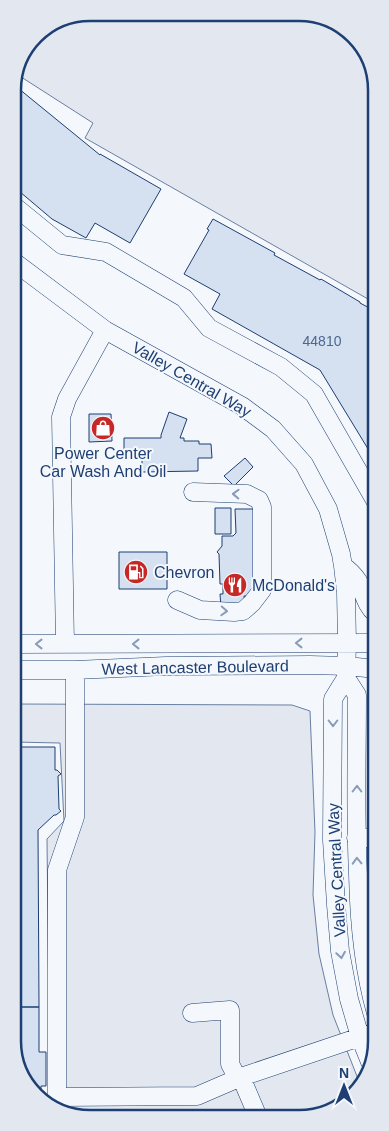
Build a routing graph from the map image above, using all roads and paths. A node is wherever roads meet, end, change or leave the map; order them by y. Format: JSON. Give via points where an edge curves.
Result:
{"nodes":[{"id":1,"x":21,"y":212,"type":"edge"},
{"id":2,"x":21,"y":268,"type":"edge"},
{"id":3,"x":105,"y":330,"type":"junction"},
{"id":4,"x":368,"y":488,"type":"edge"},
{"id":5,"x":193,"y":492,"type":"dead end"},
{"id":6,"x":343,"y":566,"type":"junction"},
{"id":7,"x":177,"y":600,"type":"dead end"},
{"id":8,"x":368,"y":605,"type":"edge"},
{"id":9,"x":347,"y":643,"type":"junction"},
{"id":10,"x":368,"y":643,"type":"edge"},
{"id":11,"x":21,"y":644,"type":"edge"},
{"id":12,"x":65,"y":644,"type":"junction"},
{"id":13,"x":21,"y":670,"type":"edge"},
{"id":14,"x":75,"y":670,"type":"junction"},
{"id":15,"x":368,"y":670,"type":"edge"},
{"id":16,"x":346,"y":672,"type":"junction"},
{"id":17,"x":356,"y":838,"type":"junction"},
{"id":18,"x":368,"y":838,"type":"edge"},
{"id":19,"x":368,"y":979,"type":"edge"},
{"id":20,"x":192,"y":1013,"type":"dead end"},
{"id":21,"x":368,"y":1035,"type":"edge"},
{"id":22,"x":240,"y":1078,"type":"junction"},
{"id":23,"x":57,"y":1100,"type":"edge"},
{"id":24,"x":60,"y":1102,"type":"edge"},
{"id":25,"x":255,"y":1110,"type":"edge"}],
"edges":[{"from":1,"to":4,"type":"street","via":[[62,245],[106,252],[184,298],[210,328],[281,367],[314,394]]},
{"from":2,"to":3,"type":"street","name":"Valley Central Way"},
{"from":3,"to":6,"type":"street","name":"Valley Central Way","via":[[242,406],[273,429],[304,464],[328,509]]},
{"from":3,"to":12,"type":"street","via":[[67,399],[61,417]]},
{"from":7,"to":5,"type":"street","one_way":true,"via":[[200,610],[243,611],[262,590],[262,507],[259,500],[247,494]]},
{"from":6,"to":8,"type":"street","via":[[358,582]]},
{"from":6,"to":9,"type":"street","name":"Valley Central Way"},
{"from":9,"to":10,"type":"street","name":"West Lancaster Boulevard"},
{"from":9,"to":12,"type":"street","name":"West Lancaster Boulevard","one_way":true},
{"from":9,"to":16,"type":"street","name":"Valley Central Way"},
{"from":12,"to":11,"type":"street","name":"West Lancaster Boulevard","one_way":true},
{"from":13,"to":14,"type":"street","name":"West Lancaster Boulevard"},
{"from":14,"to":16,"type":"street","name":"West Lancaster Boulevard","via":[[166,666]]},
{"from":14,"to":23,"type":"street","via":[[75,817],[57,870]]},
{"from":15,"to":16,"type":"street","name":"West Lancaster Boulevard"},
{"from":17,"to":16,"type":"street","name":"Valley Central Way","one_way":true,"via":[[357,696]]},
{"from":16,"to":21,"type":"street","name":"Valley Central Way","one_way":true,"via":[[333,699],[332,840],[340,952],[349,999]]},
{"from":17,"to":18,"type":"street"},
{"from":19,"to":17,"type":"street","name":"Valley Central Way","one_way":true,"via":[[361,938]]},
{"from":20,"to":22,"type":"street","via":[[230,1010],[230,1064]]},
{"from":21,"to":22,"type":"street"},
{"from":22,"to":24,"type":"street","via":[[197,1096]]},
{"from":22,"to":25,"type":"street"}]}
